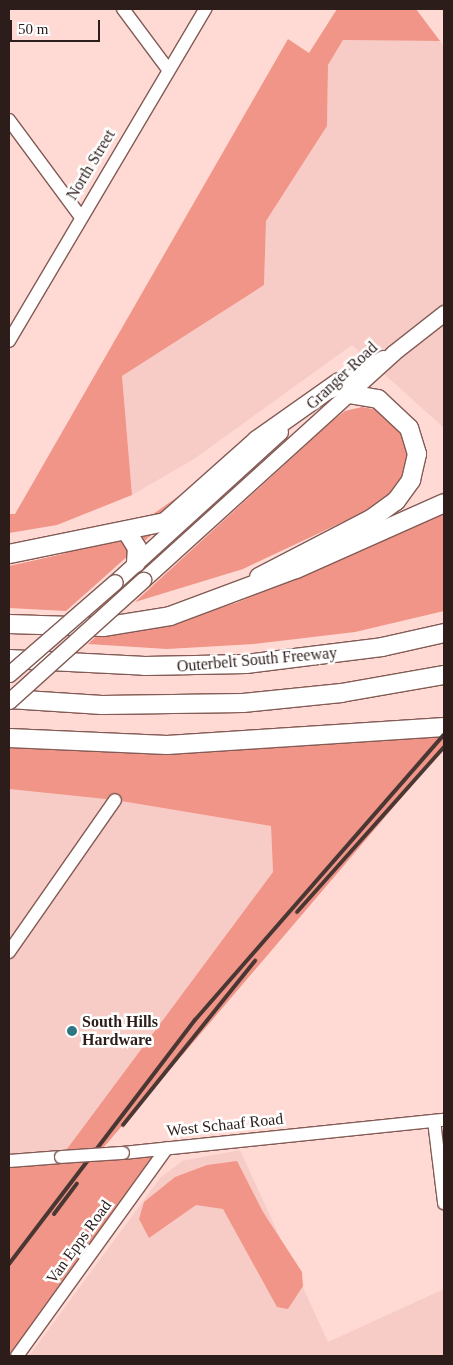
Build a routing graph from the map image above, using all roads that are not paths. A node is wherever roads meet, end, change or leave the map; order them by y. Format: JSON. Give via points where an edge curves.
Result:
{"nodes":[{"id":1,"x":123,"y":9,"type":"edge"},
{"id":2,"x":205,"y":9,"type":"edge"},
{"id":3,"x":167,"y":68,"type":"junction"},
{"id":4,"x":9,"y":120,"type":"edge"},
{"id":5,"x":80,"y":216,"type":"junction"},
{"id":6,"x":444,"y":313,"type":"edge"},
{"id":7,"x":9,"y":341,"type":"edge"},
{"id":8,"x":345,"y":388,"type":"junction"},
{"id":9,"x":444,"y":504,"type":"edge"},
{"id":10,"x":127,"y":532,"type":"junction"},
{"id":11,"x":9,"y":554,"type":"edge"},
{"id":12,"x":136,"y":563,"type":"junction"},
{"id":13,"x":239,"y":592,"type":"junction"},
{"id":14,"x":9,"y":624,"type":"edge"},
{"id":15,"x":444,"y":632,"type":"edge"},
{"id":16,"x":9,"y":659,"type":"edge"},
{"id":17,"x":9,"y":674,"type":"edge"},
{"id":18,"x":444,"y":675,"type":"edge"},
{"id":19,"x":9,"y":700,"type":"edge"},
{"id":20,"x":444,"y":727,"type":"edge"},
{"id":21,"x":9,"y":738,"type":"edge"},
{"id":22,"x":114,"y":800,"type":"dead end"},
{"id":23,"x":9,"y":952,"type":"edge"},
{"id":24,"x":439,"y":1120,"type":"edge"},
{"id":25,"x":168,"y":1148,"type":"junction"},
{"id":26,"x":9,"y":1161,"type":"edge"},
{"id":27,"x":444,"y":1203,"type":"edge"},
{"id":28,"x":18,"y":1356,"type":"edge"}],
"edges":[{"from":1,"to":3,"type":"street"},
{"from":2,"to":3,"type":"street","name":"North Street"},
{"from":3,"to":5,"type":"street","name":"North Street"},
{"from":4,"to":5,"type":"street"},
{"from":5,"to":7,"type":"street","name":"North Street"},
{"from":6,"to":8,"type":"main road","name":"Granger Road"},
{"from":8,"to":10,"type":"highway","via":[[257,440],[172,517]]},
{"from":8,"to":12,"type":"main road","name":"Granger Road"},
{"from":8,"to":13,"type":"highway","via":[[378,398],[409,428],[417,454],[405,491],[371,519],[275,565]]},
{"from":8,"to":19,"type":"main road","name":"Granger Road","bridge":true,"via":[[143,580]]},
{"from":9,"to":13,"type":"highway"},
{"from":10,"to":11,"type":"highway"},
{"from":10,"to":12,"type":"highway","via":[[137,548]]},
{"from":12,"to":17,"type":"main road","name":"Granger Road","bridge":true},
{"from":13,"to":14,"type":"highway","via":[[170,616],[125,624],[79,629]]},
{"from":15,"to":16,"type":"highway","name":"Outerbelt South Freeway","via":[[382,647],[246,664],[153,666]]},
{"from":18,"to":19,"type":"highway","via":[[341,693],[234,704],[102,705]]},
{"from":20,"to":21,"type":"highway","via":[[167,745]]},
{"from":22,"to":23,"type":"street"},
{"from":24,"to":25,"type":"street","name":"West Schaaf Road"},
{"from":24,"to":27,"type":"street"},
{"from":25,"to":26,"type":"street","name":"West Schaaf Road","bridge":true},
{"from":25,"to":28,"type":"street","name":"Van Epps Road"}]}
